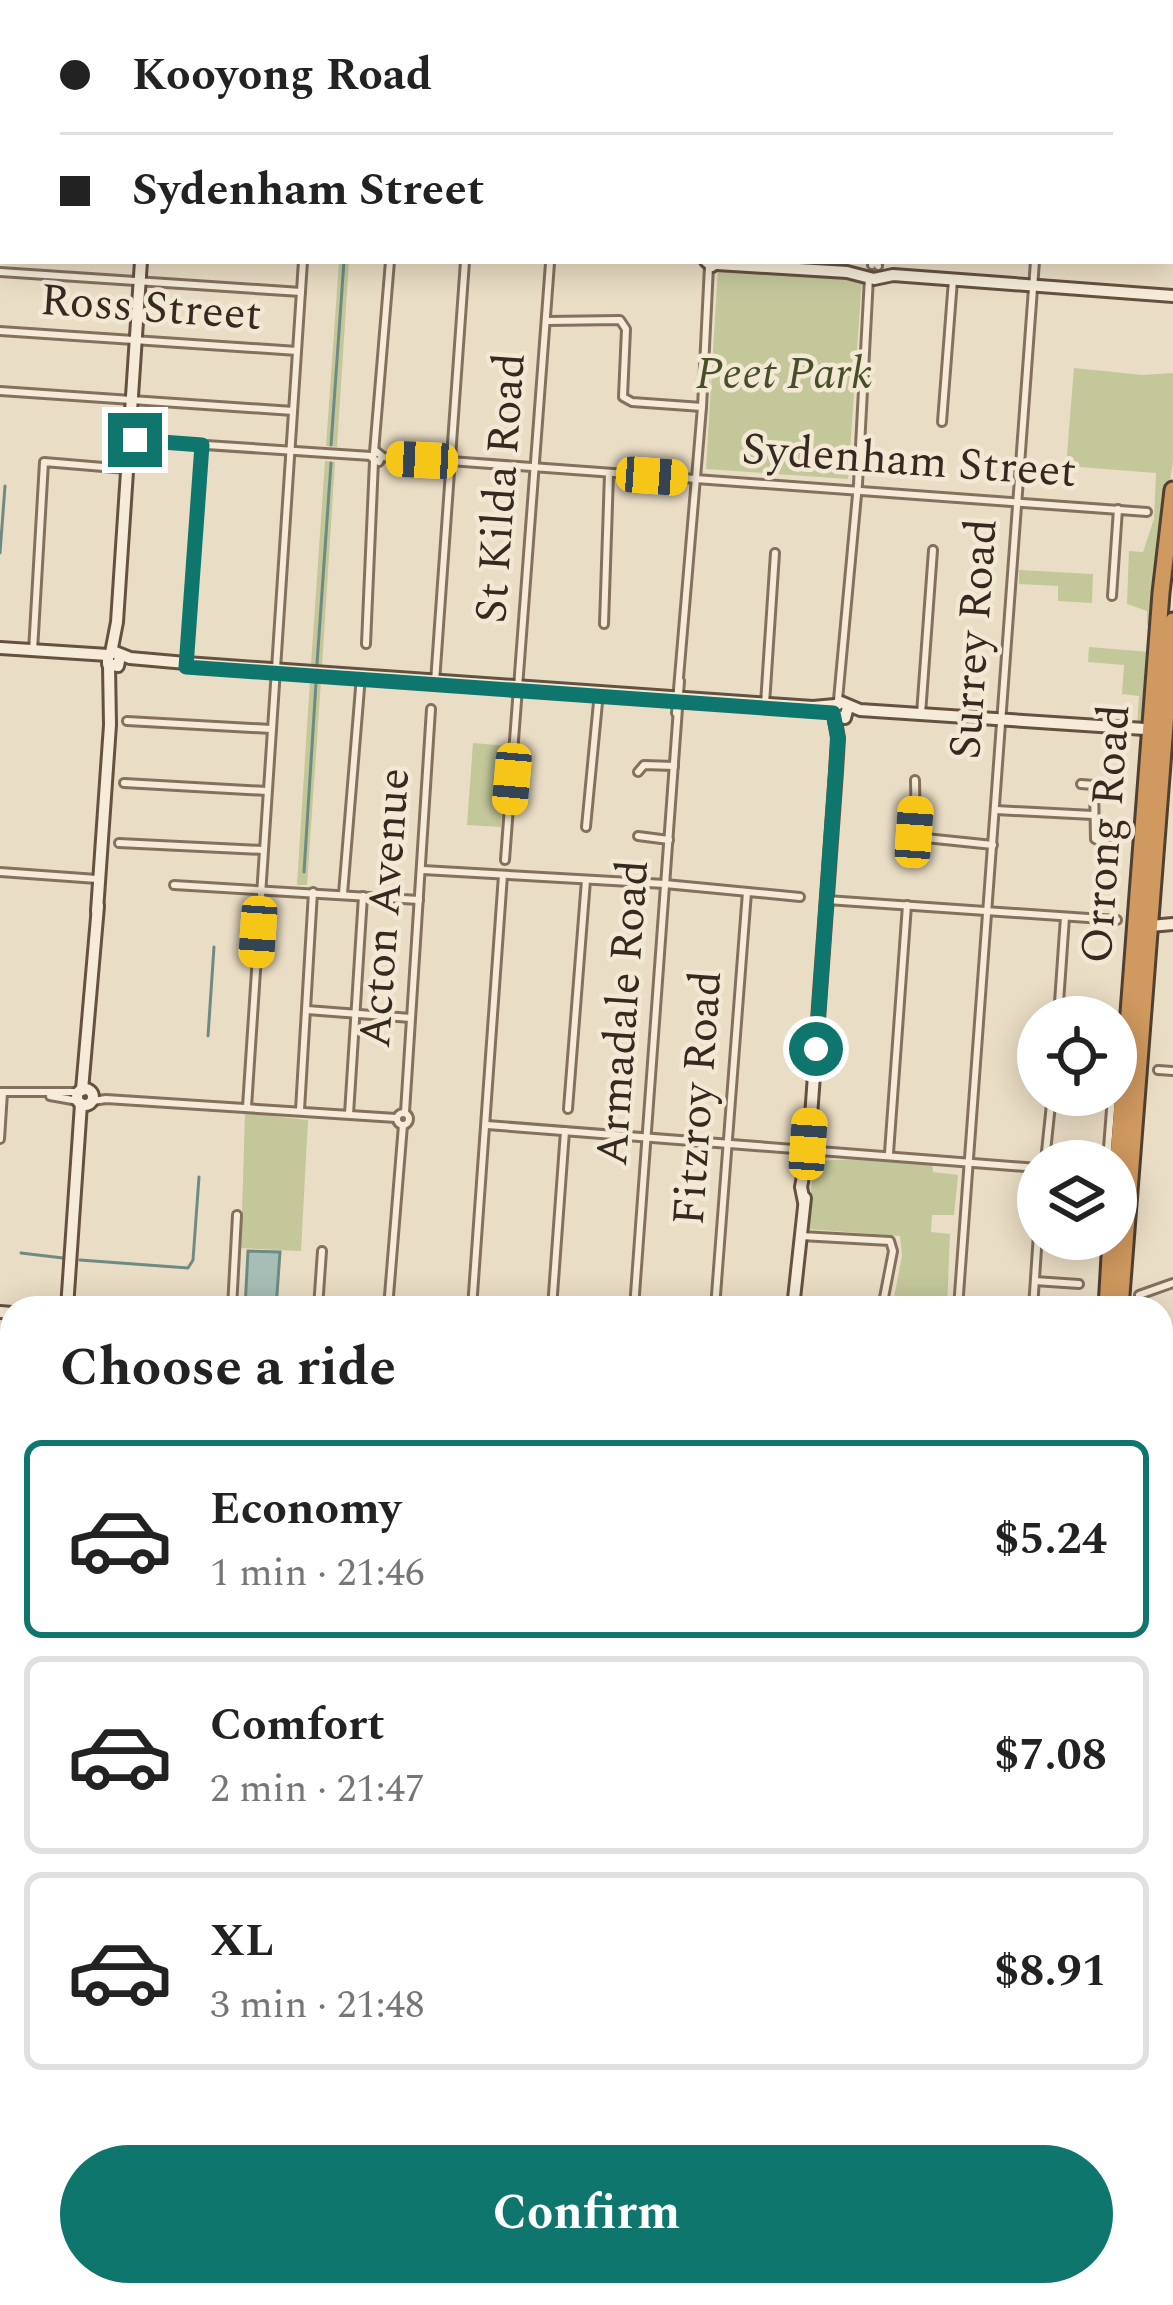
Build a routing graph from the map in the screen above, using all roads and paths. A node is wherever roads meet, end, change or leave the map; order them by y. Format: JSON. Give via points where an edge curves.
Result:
{"nodes":[{"id":1,"x":141,"y":264,"type":"edge"},
{"id":2,"x":303,"y":264,"type":"edge"},
{"id":3,"x":390,"y":264,"type":"edge"},
{"id":4,"x":465,"y":264,"type":"edge"},
{"id":5,"x":550,"y":264,"type":"edge"},
{"id":6,"x":790,"y":264,"type":"edge"},
{"id":7,"x":1035,"y":264,"type":"edge"},
{"id":8,"x":710,"y":265,"type":"edge"},
{"id":9,"x":874,"y":270,"type":"edge"},
{"id":10,"x":0,"y":272,"type":"edge"},
{"id":11,"x":953,"y":278,"type":"junction"},
{"id":12,"x":139,"y":281,"type":"junction"},
{"id":13,"x":1034,"y":284,"type":"junction"},
{"id":14,"x":301,"y":292,"type":"junction"},
{"id":15,"x":1173,"y":293,"type":"edge"},
{"id":16,"x":546,"y":321,"type":"junction"},
{"id":17,"x":0,"y":331,"type":"edge"},
{"id":18,"x":135,"y":340,"type":"junction"},
{"id":19,"x":297,"y":351,"type":"junction"},
{"id":20,"x":0,"y":391,"type":"edge"},
{"id":21,"x":131,"y":401,"type":"junction"},
{"id":22,"x":702,"y":407,"type":"junction"},
{"id":23,"x":293,"y":411,"type":"junction"},
{"id":24,"x":942,"y":422,"type":"dead end"},
{"id":25,"x":129,"y":440,"type":"junction"},
{"id":26,"x":202,"y":445,"type":"junction"},
{"id":27,"x":291,"y":450,"type":"junction"},
{"id":28,"x":377,"y":456,"type":"junction"},
{"id":29,"x":450,"y":460,"type":"junction"},
{"id":30,"x":430,"y":462,"type":"dead end"},
{"id":31,"x":535,"y":467,"type":"junction"},
{"id":32,"x":127,"y":470,"type":"junction"},
{"id":33,"x":609,"y":473,"type":"junction"},
{"id":34,"x":695,"y":479,"type":"junction"},
{"id":35,"x":857,"y":490,"type":"junction"},
{"id":36,"x":1173,"y":490,"type":"edge"},
{"id":37,"x":1016,"y":501,"type":"junction"},
{"id":38,"x":1118,"y":509,"type":"junction"},
{"id":39,"x":1147,"y":512,"type":"dead end"},
{"id":40,"x":933,"y":550,"type":"dead end"},
{"id":41,"x":775,"y":553,"type":"dead end"},
{"id":42,"x":1167,"y":583,"type":"edge"},
{"id":43,"x":1112,"y":596,"type":"dead end"},
{"id":44,"x":1173,"y":621,"type":"edge"},
{"id":45,"x":604,"y":624,"type":"dead end"},
{"id":46,"x":366,"y":644,"type":"dead end"},
{"id":47,"x":0,"y":651,"type":"edge"},
{"id":48,"x":33,"y":653,"type":"junction"},
{"id":49,"x":114,"y":659,"type":"junction"},
{"id":50,"x":186,"y":665,"type":"junction"},
{"id":51,"x":275,"y":671,"type":"junction"},
{"id":52,"x":361,"y":677,"type":"junction"},
{"id":53,"x":435,"y":682,"type":"junction"},
{"id":54,"x":519,"y":688,"type":"junction"},
{"id":55,"x":599,"y":694,"type":"junction"},
{"id":56,"x":680,"y":699,"type":"junction"},
{"id":57,"x":765,"y":705,"type":"junction"},
{"id":58,"x":431,"y":709,"type":"dead end"},
{"id":59,"x":841,"y":710,"type":"junction"},
{"id":60,"x":921,"y":716,"type":"junction"},
{"id":61,"x":1166,"y":716,"type":"junction"},
{"id":62,"x":128,"y":722,"type":"dead end"},
{"id":63,"x":1002,"y":722,"type":"junction"},
{"id":64,"x":271,"y":729,"type":"junction"},
{"id":65,"x":1150,"y":733,"type":"junction"},
{"id":66,"x":1163,"y":747,"type":"junction"},
{"id":67,"x":674,"y":766,"type":"junction"},
{"id":68,"x":638,"y":772,"type":"dead end"},
{"id":69,"x":915,"y":780,"type":"dead end"},
{"id":70,"x":124,"y":783,"type":"dead end"},
{"id":71,"x":1081,"y":784,"type":"dead end"},
{"id":72,"x":267,"y":791,"type":"junction"},
{"id":73,"x":996,"y":810,"type":"junction"},
{"id":74,"x":1094,"y":815,"type":"junction"},
{"id":75,"x":586,"y":827,"type":"dead end"},
{"id":76,"x":638,"y":836,"type":"dead end"},
{"id":77,"x":669,"y":840,"type":"junction"},
{"id":78,"x":118,"y":843,"type":"dead end"},
{"id":79,"x":993,"y":845,"type":"junction"},
{"id":80,"x":1109,"y":846,"type":"dead end"},
{"id":81,"x":263,"y":850,"type":"junction"},
{"id":82,"x":505,"y":860,"type":"dead end"},
{"id":83,"x":423,"y":870,"type":"junction"},
{"id":84,"x":0,"y":872,"type":"edge"},
{"id":85,"x":503,"y":875,"type":"junction"},
{"id":86,"x":98,"y":879,"type":"junction"},
{"id":87,"x":586,"y":880,"type":"junction"},
{"id":88,"x":665,"y":884,"type":"junction"},
{"id":89,"x":174,"y":885,"type":"dead end"},
{"id":90,"x":260,"y":888,"type":"junction"},
{"id":91,"x":314,"y":892,"type":"junction"},
{"id":92,"x":747,"y":892,"type":"junction"},
{"id":93,"x":344,"y":894,"type":"junction"},
{"id":94,"x":363,"y":896,"type":"junction"},
{"id":95,"x":800,"y":897,"type":"dead end"},
{"id":96,"x":419,"y":900,"type":"junction"},
{"id":97,"x":827,"y":900,"type":"junction"},
{"id":98,"x":907,"y":905,"type":"junction"},
{"id":99,"x":989,"y":911,"type":"junction"},
{"id":100,"x":1065,"y":917,"type":"junction"},
{"id":101,"x":1117,"y":920,"type":"dead end"},
{"id":102,"x":1150,"y":922,"type":"junction"},
{"id":103,"x":1170,"y":924,"type":"edge"},
{"id":104,"x":1135,"y":937,"type":"junction"},
{"id":105,"x":1059,"y":996,"type":"edge"},
{"id":106,"x":306,"y":1010,"type":"junction"},
{"id":107,"x":356,"y":1013,"type":"junction"},
{"id":108,"x":411,"y":1018,"type":"junction"},
{"id":109,"x":1159,"y":1070,"type":"dead end"},
{"id":110,"x":1173,"y":1071,"type":"edge"},
{"id":111,"x":2,"y":1092,"type":"edge"},
{"id":112,"x":87,"y":1097,"type":"junction"},
{"id":113,"x":247,"y":1107,"type":"junction"},
{"id":114,"x":568,"y":1109,"type":"dead end"},
{"id":115,"x":300,"y":1110,"type":"junction"},
{"id":116,"x":349,"y":1114,"type":"junction"},
{"id":117,"x":401,"y":1118,"type":"junction"},
{"id":118,"x":487,"y":1125,"type":"junction"},
{"id":119,"x":565,"y":1131,"type":"junction"},
{"id":120,"x":647,"y":1138,"type":"junction"},
{"id":121,"x":0,"y":1139,"type":"edge"},
{"id":122,"x":1119,"y":1140,"type":"edge"},
{"id":123,"x":728,"y":1143,"type":"junction"},
{"id":124,"x":808,"y":1150,"type":"junction"},
{"id":125,"x":889,"y":1154,"type":"junction"},
{"id":126,"x":971,"y":1160,"type":"junction"},
{"id":127,"x":1017,"y":1165,"type":"edge"},
{"id":128,"x":237,"y":1215,"type":"dead end"},
{"id":129,"x":801,"y":1236,"type":"junction"},
{"id":130,"x":322,"y":1252,"type":"dead end"},
{"id":131,"x":1036,"y":1260,"type":"edge"},
{"id":132,"x":1110,"y":1260,"type":"edge"},
{"id":133,"x":1035,"y":1281,"type":"junction"},
{"id":134,"x":1173,"y":1283,"type":"edge"},
{"id":135,"x":1079,"y":1284,"type":"dead end"},
{"id":136,"x":1139,"y":1295,"type":"dead end"},
{"id":137,"x":71,"y":1296,"type":"edge"},
{"id":138,"x":233,"y":1296,"type":"edge"},
{"id":139,"x":319,"y":1296,"type":"edge"},
{"id":140,"x":390,"y":1296,"type":"edge"},
{"id":141,"x":473,"y":1296,"type":"edge"},
{"id":142,"x":553,"y":1296,"type":"edge"},
{"id":143,"x":635,"y":1296,"type":"edge"},
{"id":144,"x":716,"y":1296,"type":"edge"},
{"id":145,"x":797,"y":1296,"type":"edge"},
{"id":146,"x":884,"y":1296,"type":"edge"},
{"id":147,"x":959,"y":1296,"type":"edge"},
{"id":148,"x":1034,"y":1296,"type":"edge"},
{"id":149,"x":1108,"y":1296,"type":"edge"},
{"id":150,"x":1121,"y":1296,"type":"edge"}],
"edges":[{"from":1,"to":12,"type":"main road"},
{"from":2,"to":14,"type":"street"},
{"from":3,"to":28,"type":"street"},
{"from":4,"to":29,"type":"street"},
{"from":5,"to":16,"type":"street","name":"St Kilda Road"},
{"from":6,"to":9,"type":"main road"},
{"from":7,"to":13,"type":"street","name":"Surrey Road"},
{"from":8,"to":9,"type":"main road"},
{"from":8,"to":22,"type":"street","name":"Armadale Road"},
{"from":9,"to":11,"type":"main road"},
{"from":9,"to":35,"type":"street"},
{"from":10,"to":12,"type":"street"},
{"from":11,"to":13,"type":"main road"},
{"from":11,"to":24,"type":"street"},
{"from":12,"to":14,"type":"street"},
{"from":12,"to":18,"type":"main road"},
{"from":13,"to":15,"type":"main road"},
{"from":13,"to":37,"type":"street","name":"Surrey Road"},
{"from":14,"to":19,"type":"street"},
{"from":16,"to":22,"type":"street","via":[[620,320],[622,397]]},
{"from":16,"to":31,"type":"street","name":"St Kilda Road"},
{"from":17,"to":18,"type":"street","name":"Ross Street"},
{"from":18,"to":19,"type":"street","name":"Ross Street"},
{"from":18,"to":21,"type":"main road"},
{"from":19,"to":23,"type":"street"},
{"from":20,"to":21,"type":"street"},
{"from":21,"to":23,"type":"street"},
{"from":21,"to":25,"type":"main road"},
{"from":22,"to":34,"type":"street","name":"Armadale Road"},
{"from":23,"to":27,"type":"street"},
{"from":25,"to":26,"type":"street"},
{"from":25,"to":32,"type":"main road"},
{"from":26,"to":27,"type":"street"},
{"from":26,"to":50,"type":"street"},
{"from":27,"to":28,"type":"street"},
{"from":27,"to":51,"type":"street"},
{"from":28,"to":30,"type":"street"},
{"from":28,"to":46,"type":"street"},
{"from":29,"to":31,"type":"street","name":"Sydenham Street"},
{"from":29,"to":53,"type":"street"},
{"from":31,"to":33,"type":"street","name":"Sydenham Street"},
{"from":31,"to":54,"type":"street","name":"St Kilda Road"},
{"from":32,"to":48,"type":"street","via":[[44,462]]},
{"from":32,"to":49,"type":"main road"},
{"from":33,"to":34,"type":"street","name":"Sydenham Street"},
{"from":33,"to":45,"type":"street"},
{"from":34,"to":35,"type":"street","name":"Sydenham Street"},
{"from":34,"to":56,"type":"street","name":"Armadale Road"},
{"from":35,"to":37,"type":"street","name":"Sydenham Street"},
{"from":35,"to":59,"type":"street"},
{"from":36,"to":42,"type":"highway","name":"Orrong Road"},
{"from":37,"to":38,"type":"street","name":"Sydenham Street"},
{"from":37,"to":63,"type":"street","name":"Surrey Road"},
{"from":38,"to":39,"type":"street","name":"Sydenham Street"},
{"from":38,"to":43,"type":"street"},
{"from":40,"to":60,"type":"street"},
{"from":41,"to":57,"type":"street"},
{"from":42,"to":65,"type":"highway","name":"Orrong Road"},
{"from":44,"to":61,"type":"highway","name":"Orrong Road"},
{"from":47,"to":48,"type":"main road"},
{"from":48,"to":49,"type":"main road"},
{"from":49,"to":50,"type":"main road"},
{"from":49,"to":86,"type":"main road"},
{"from":50,"to":51,"type":"main road"},
{"from":51,"to":52,"type":"main road"},
{"from":51,"to":64,"type":"street"},
{"from":52,"to":53,"type":"main road"},
{"from":52,"to":93,"type":"street"},
{"from":53,"to":54,"type":"main road"},
{"from":54,"to":55,"type":"main road"},
{"from":54,"to":82,"type":"street","name":"St Kilda Road"},
{"from":55,"to":56,"type":"main road"},
{"from":55,"to":75,"type":"street"},
{"from":56,"to":57,"type":"main road"},
{"from":56,"to":67,"type":"street","name":"Armadale Road"},
{"from":57,"to":59,"type":"main road"},
{"from":58,"to":83,"type":"street","name":"Acton Avenue"},
{"from":59,"to":60,"type":"main road"},
{"from":59,"to":97,"type":"main road"},
{"from":60,"to":63,"type":"main road"},
{"from":61,"to":65,"type":"main road"},
{"from":61,"to":66,"type":"highway","name":"Orrong Road"},
{"from":62,"to":64,"type":"street"},
{"from":63,"to":65,"type":"main road"},
{"from":63,"to":73,"type":"street","name":"Surrey Road"},
{"from":64,"to":72,"type":"street"},
{"from":65,"to":66,"type":"main road"},
{"from":65,"to":104,"type":"highway","name":"Orrong Road"},
{"from":66,"to":102,"type":"highway","name":"Orrong Road"},
{"from":67,"to":68,"type":"street"},
{"from":67,"to":77,"type":"street","name":"Armadale Road"},
{"from":69,"to":79,"type":"street","via":[[916,837]]},
{"from":70,"to":72,"type":"street"},
{"from":71,"to":74,"type":"street","via":[[1094,781]]},
{"from":72,"to":81,"type":"street"},
{"from":73,"to":74,"type":"street"},
{"from":73,"to":79,"type":"street","name":"Surrey Road"},
{"from":74,"to":80,"type":"street","via":[[1095,839]]},
{"from":76,"to":77,"type":"street"},
{"from":77,"to":88,"type":"street","name":"Armadale Road"},
{"from":78,"to":81,"type":"street"},
{"from":79,"to":99,"type":"street","name":"Surrey Road"},
{"from":81,"to":90,"type":"street"},
{"from":83,"to":85,"type":"street"},
{"from":83,"to":96,"type":"street","name":"Acton Avenue"},
{"from":84,"to":86,"type":"street"},
{"from":85,"to":87,"type":"street"},
{"from":85,"to":118,"type":"street"},
{"from":86,"to":112,"type":"main road"},
{"from":87,"to":88,"type":"street"},
{"from":87,"to":114,"type":"street"},
{"from":88,"to":92,"type":"street"},
{"from":88,"to":120,"type":"street","name":"Armadale Road"},
{"from":89,"to":90,"type":"street"},
{"from":90,"to":91,"type":"street"},
{"from":90,"to":113,"type":"street"},
{"from":91,"to":93,"type":"street"},
{"from":91,"to":106,"type":"street"},
{"from":92,"to":95,"type":"street"},
{"from":92,"to":123,"type":"street","name":"Fitzroy Road"},
{"from":93,"to":94,"type":"street"},
{"from":94,"to":96,"type":"street"},
{"from":94,"to":107,"type":"street"},
{"from":96,"to":108,"type":"street","name":"Acton Avenue"},
{"from":97,"to":98,"type":"street"},
{"from":97,"to":124,"type":"main road"},
{"from":98,"to":99,"type":"street"},
{"from":98,"to":125,"type":"street"},
{"from":99,"to":100,"type":"street"},
{"from":99,"to":126,"type":"street","name":"Surrey Road"},
{"from":100,"to":101,"type":"street"},
{"from":100,"to":105,"type":"street"},
{"from":102,"to":103,"type":"main road"},
{"from":102,"to":104,"type":"main road"},
{"from":102,"to":150,"type":"highway","name":"Orrong Road"},
{"from":104,"to":122,"type":"highway","name":"Orrong Road"},
{"from":106,"to":107,"type":"street"},
{"from":106,"to":115,"type":"street"},
{"from":107,"to":108,"type":"street"},
{"from":107,"to":116,"type":"street"},
{"from":108,"to":117,"type":"street","name":"Acton Avenue"},
{"from":109,"to":110,"type":"street"},
{"from":111,"to":112,"type":"street"},
{"from":111,"to":121,"type":"street"},
{"from":112,"to":113,"type":"street"},
{"from":112,"to":137,"type":"main road"},
{"from":113,"to":115,"type":"street"},
{"from":115,"to":116,"type":"street"},
{"from":116,"to":117,"type":"street"},
{"from":117,"to":140,"type":"street","name":"Acton Avenue"},
{"from":118,"to":119,"type":"street"},
{"from":118,"to":141,"type":"street"},
{"from":119,"to":120,"type":"street"},
{"from":119,"to":142,"type":"street"},
{"from":120,"to":123,"type":"street"},
{"from":120,"to":143,"type":"street","name":"Armadale Road"},
{"from":123,"to":124,"type":"street"},
{"from":123,"to":144,"type":"street","name":"Fitzroy Road"},
{"from":124,"to":125,"type":"street"},
{"from":124,"to":129,"type":"main road"},
{"from":125,"to":126,"type":"street"},
{"from":126,"to":127,"type":"street"},
{"from":126,"to":147,"type":"street","name":"Surrey Road"},
{"from":128,"to":138,"type":"street"},
{"from":129,"to":145,"type":"main road"},
{"from":129,"to":146,"type":"street","via":[[890,1241]]},
{"from":130,"to":139,"type":"street"},
{"from":131,"to":133,"type":"street"},
{"from":132,"to":149,"type":"highway"},
{"from":133,"to":135,"type":"street"},
{"from":133,"to":148,"type":"street"},
{"from":134,"to":136,"type":"street"}]}
